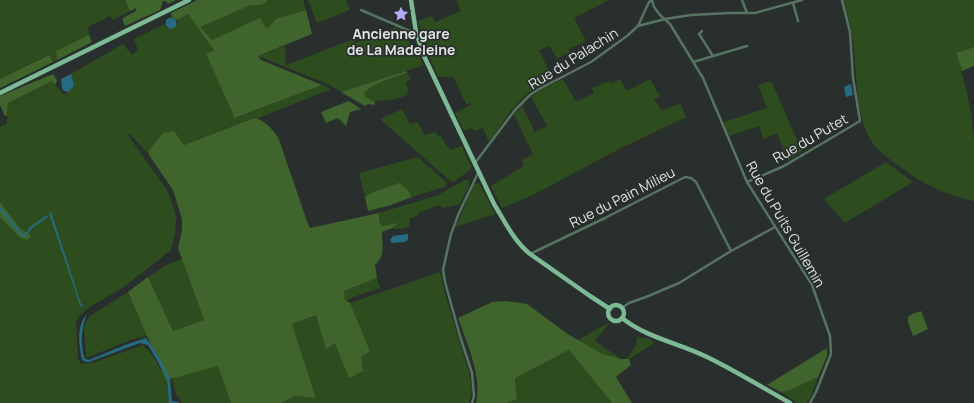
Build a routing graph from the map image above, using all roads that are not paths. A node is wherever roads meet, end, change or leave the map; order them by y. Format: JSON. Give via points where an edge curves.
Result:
{"nodes":[{"id":1,"x":189,"y":0,"type":"edge"},
{"id":2,"x":411,"y":0,"type":"edge"},
{"id":3,"x":652,"y":0,"type":"edge"},
{"id":4,"x":742,"y":0,"type":"edge"},
{"id":5,"x":802,"y":0,"type":"edge"},
{"id":6,"x":842,"y":0,"type":"edge"},
{"id":7,"x":793,"y":3,"type":"junction"},
{"id":8,"x":361,"y":10,"type":"dead end"},
{"id":9,"x":747,"y":13,"type":"junction"},
{"id":10,"x":665,"y":19,"type":"junction"},
{"id":11,"x":798,"y":21,"type":"dead end"},
{"id":12,"x":638,"y":26,"type":"junction"},
{"id":13,"x":702,"y":30,"type":"dead end"},
{"id":14,"x":416,"y":32,"type":"junction"},
{"id":15,"x":747,"y":46,"type":"dead end"},
{"id":16,"x":713,"y":56,"type":"junction"},
{"id":17,"x":693,"y":62,"type":"junction"},
{"id":18,"x":0,"y":93,"type":"edge"},
{"id":19,"x":476,"y":163,"type":"junction"},
{"id":20,"x":479,"y":171,"type":"junction"},
{"id":21,"x":747,"y":182,"type":"junction"},
{"id":22,"x":775,"y":227,"type":"junction"},
{"id":23,"x":731,"y":252,"type":"junction"},
{"id":24,"x":530,"y":254,"type":"junction"},
{"id":25,"x":622,"y":308,"type":"junction"},
{"id":26,"x":610,"y":309,"type":"junction"},
{"id":27,"x":622,"y":318,"type":"junction"},
{"id":28,"x":472,"y":403,"type":"edge"},
{"id":29,"x":790,"y":403,"type":"edge"},
{"id":30,"x":810,"y":403,"type":"edge"}],
"edges":[{"from":1,"to":18,"type":"main road"},
{"from":2,"to":14,"type":"main road"},
{"from":3,"to":10,"type":"street","name":"Rue du Puits Guillemin","via":[[654,7]]},
{"from":3,"to":12,"type":"street"},
{"from":4,"to":9,"type":"street"},
{"from":5,"to":7,"type":"street","name":"Rue du Palachin"},
{"from":6,"to":21,"type":"street","name":"Rue du Putet","via":[[850,32],[853,78],[860,121],[784,166]]},
{"from":7,"to":9,"type":"street","name":"Rue du Palachin"},
{"from":7,"to":11,"type":"street"},
{"from":8,"to":14,"type":"street"},
{"from":9,"to":10,"type":"street","name":"Rue du Palachin","via":[[691,15]]},
{"from":10,"to":12,"type":"street","name":"Rue du Palachin"},
{"from":10,"to":17,"type":"street","name":"Rue du Puits Guillemin"},
{"from":12,"to":19,"type":"street","name":"Rue du Palachin","via":[[591,62],[530,95],[515,110]]},
{"from":13,"to":16,"type":"street","via":[[699,34]]},
{"from":14,"to":19,"type":"main road","via":[[427,63]]},
{"from":15,"to":16,"type":"street"},
{"from":16,"to":17,"type":"street"},
{"from":17,"to":21,"type":"street","name":"Rue du Puits Guillemin","via":[[703,78]]},
{"from":19,"to":20,"type":"main road"},
{"from":20,"to":24,"type":"main road","via":[[494,204],[523,248]]},
{"from":20,"to":28,"type":"street","via":[[451,234],[443,270],[472,373]]},
{"from":21,"to":22,"type":"street","name":"Rue du Puits Guillemin"},
{"from":22,"to":23,"type":"street"},
{"from":22,"to":30,"type":"street","name":"Rue du Puits Guillemin","via":[[812,285],[830,336],[830,354]]},
{"from":23,"to":24,"type":"street","name":"Rue du Pain Milieu","via":[[696,182],[685,177]]},
{"from":23,"to":25,"type":"street","via":[[679,283]]},
{"from":24,"to":26,"type":"main road"},
{"from":25,"to":26,"type":"main road","via":[[614,306]]},
{"from":25,"to":27,"type":"main road"},
{"from":26,"to":27,"type":"main road","via":[[610,318],[615,321]]},
{"from":27,"to":29,"type":"main road","via":[[649,335],[706,357]]}]}
